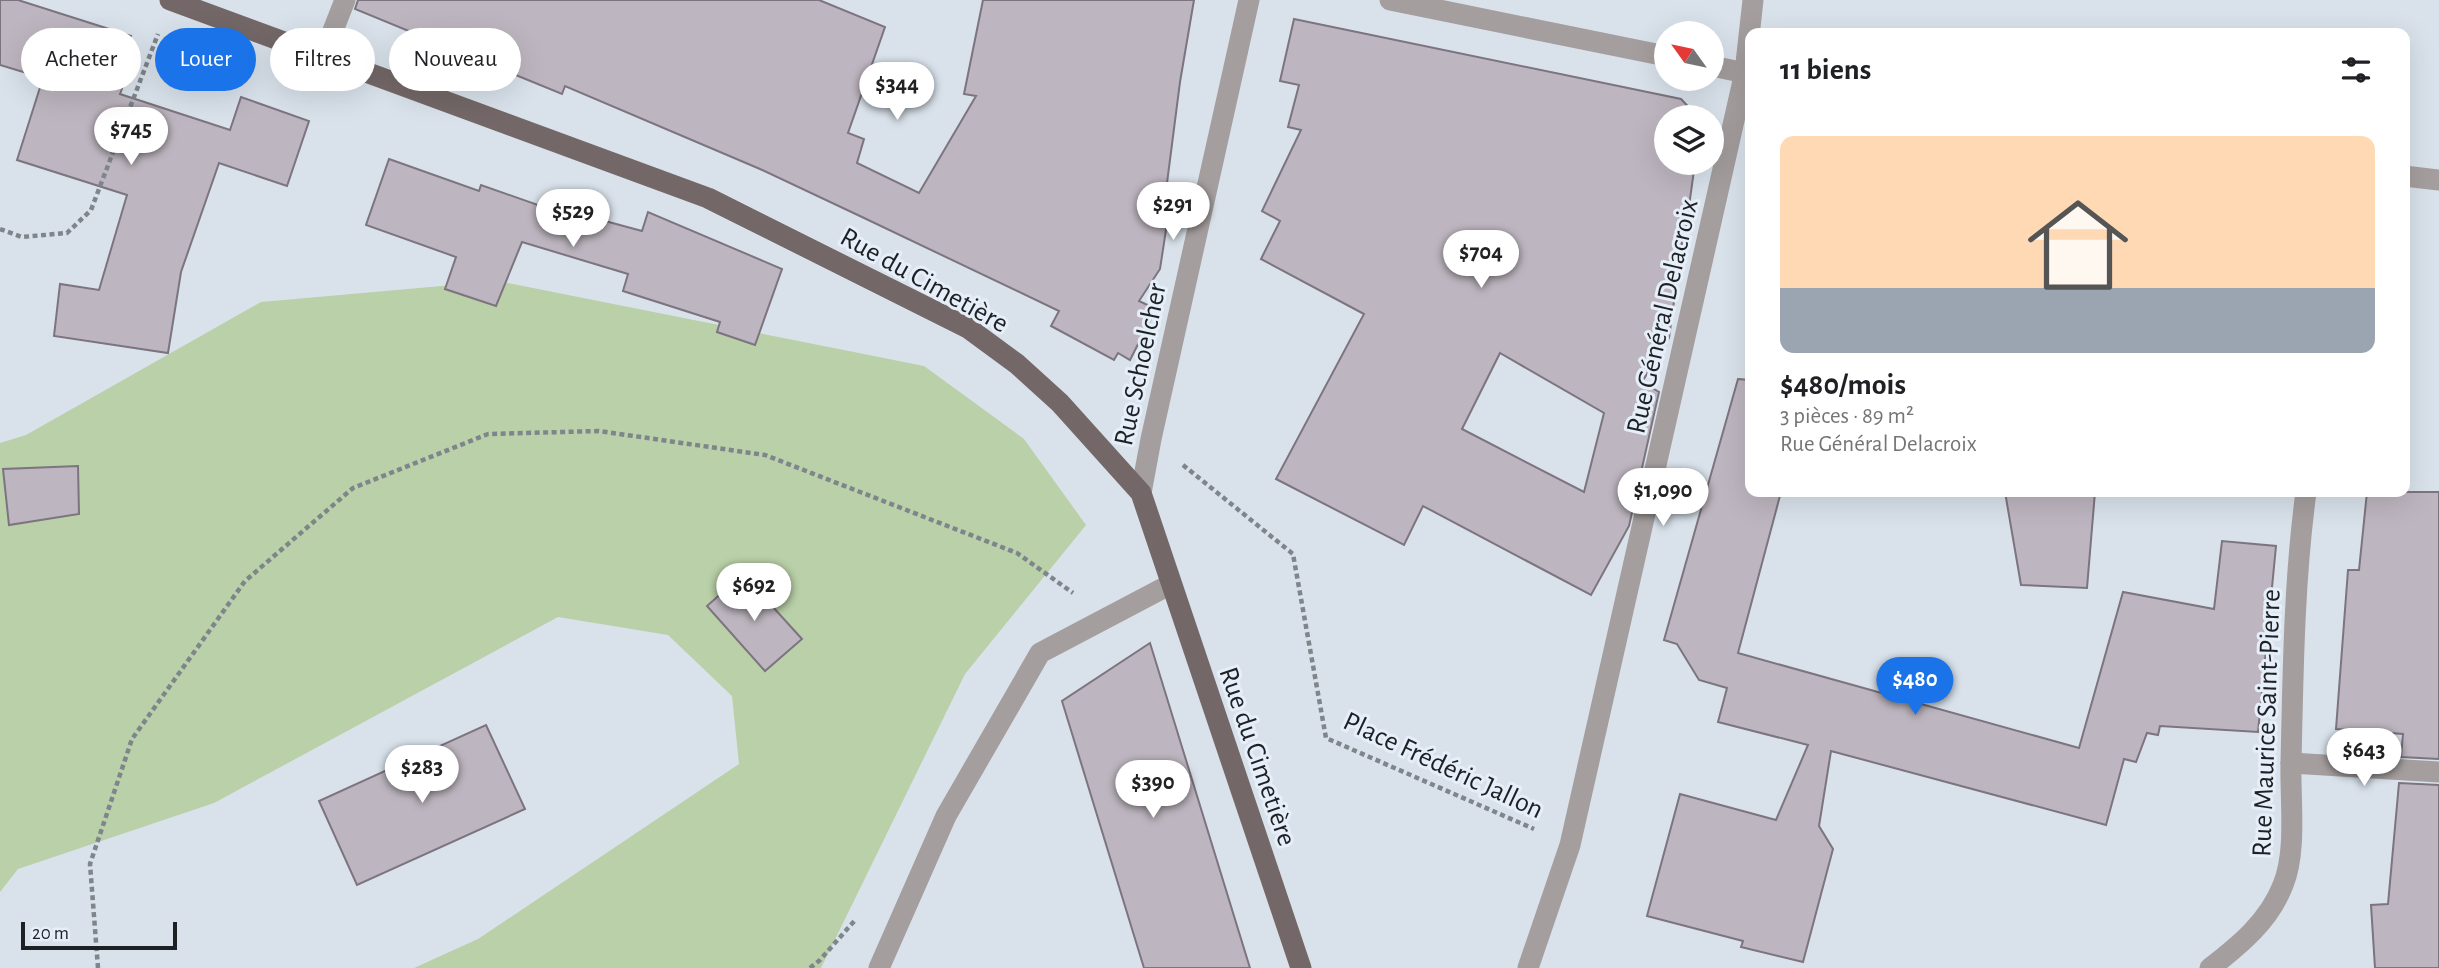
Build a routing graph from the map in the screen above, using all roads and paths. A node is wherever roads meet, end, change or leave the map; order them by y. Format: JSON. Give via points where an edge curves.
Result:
{"nodes":[{"id":1,"x":171,"y":0,"type":"edge"},
{"id":2,"x":345,"y":0,"type":"edge"},
{"id":3,"x":1249,"y":0,"type":"edge"},
{"id":4,"x":1753,"y":0,"type":"edge"},
{"id":5,"x":1394,"y":1,"type":"edge"},
{"id":6,"x":334,"y":28,"type":"edge"},
{"id":7,"x":1751,"y":28,"type":"edge"},
{"id":8,"x":270,"y":37,"type":"edge"},
{"id":9,"x":1654,"y":55,"type":"edge"},
{"id":10,"x":1724,"y":68,"type":"edge"},
{"id":11,"x":1745,"y":73,"type":"edge"},
{"id":12,"x":375,"y":76,"type":"edge"},
{"id":13,"x":1745,"y":82,"type":"edge"},
{"id":14,"x":2410,"y":177,"type":"edge"},
{"id":15,"x":2439,"y":180,"type":"edge"},
{"id":16,"x":0,"y":229,"type":"edge"},
{"id":17,"x":1151,"y":439,"type":"junction"},
{"id":18,"x":1141,"y":493,"type":"junction"},
{"id":19,"x":2305,"y":497,"type":"edge"},
{"id":20,"x":1171,"y":584,"type":"junction"},
{"id":21,"x":1107,"y":618,"type":"junction"},
{"id":22,"x":2291,"y":763,"type":"junction"},
{"id":23,"x":2439,"y":772,"type":"edge"},
{"id":24,"x":1570,"y":845,"type":"junction"},
{"id":25,"x":98,"y":968,"type":"edge"},
{"id":26,"x":879,"y":968,"type":"edge"},
{"id":27,"x":1301,"y":968,"type":"edge"},
{"id":28,"x":1528,"y":968,"type":"edge"},
{"id":29,"x":2210,"y":968,"type":"edge"}],
"edges":[{"from":1,"to":8,"type":"main road","name":"Rue du Cimetière"},
{"from":1,"to":16,"type":"path","via":[[90,210],[67,233],[22,237]]},
{"from":2,"to":6,"type":"street"},
{"from":3,"to":17,"type":"street","name":"Rue Schoelcher"},
{"from":4,"to":7,"type":"street","name":"Rue Général Delacroix"},
{"from":5,"to":9,"type":"street"},
{"from":10,"to":11,"type":"street"},
{"from":12,"to":18,"type":"main road","name":"Rue du Cimetière","via":[[708,198],[968,328],[1060,403]]},
{"from":13,"to":24,"type":"street","name":"Rue Général Delacroix"},
{"from":14,"to":15,"type":"street"},
{"from":17,"to":18,"type":"street","name":"Rue Schoelcher"},
{"from":17,"to":24,"type":"path","name":"Place Frédéric Jallon","via":[[1293,554],[1326,737]]},
{"from":18,"to":20,"type":"main road","name":"Rue du Cimetière"},
{"from":19,"to":22,"type":"street","name":"Rue Maurice Saint-Pierre"},
{"from":20,"to":21,"type":"street"},
{"from":20,"to":27,"type":"main road","name":"Rue du Cimetière"},
{"from":21,"to":25,"type":"path","via":[[1017,553],[765,455],[599,431],[488,434],[353,488],[245,581],[132,739],[90,864]]},
{"from":21,"to":26,"type":"street","via":[[1040,653],[946,816]]},
{"from":22,"to":23,"type":"street"},
{"from":22,"to":29,"type":"street","name":"Rue Maurice Saint-Pierre","via":[[2290,861],[2283,885],[2268,913],[2243,943]]},
{"from":24,"to":28,"type":"street","name":"Rue Général Delacroix"}]}
